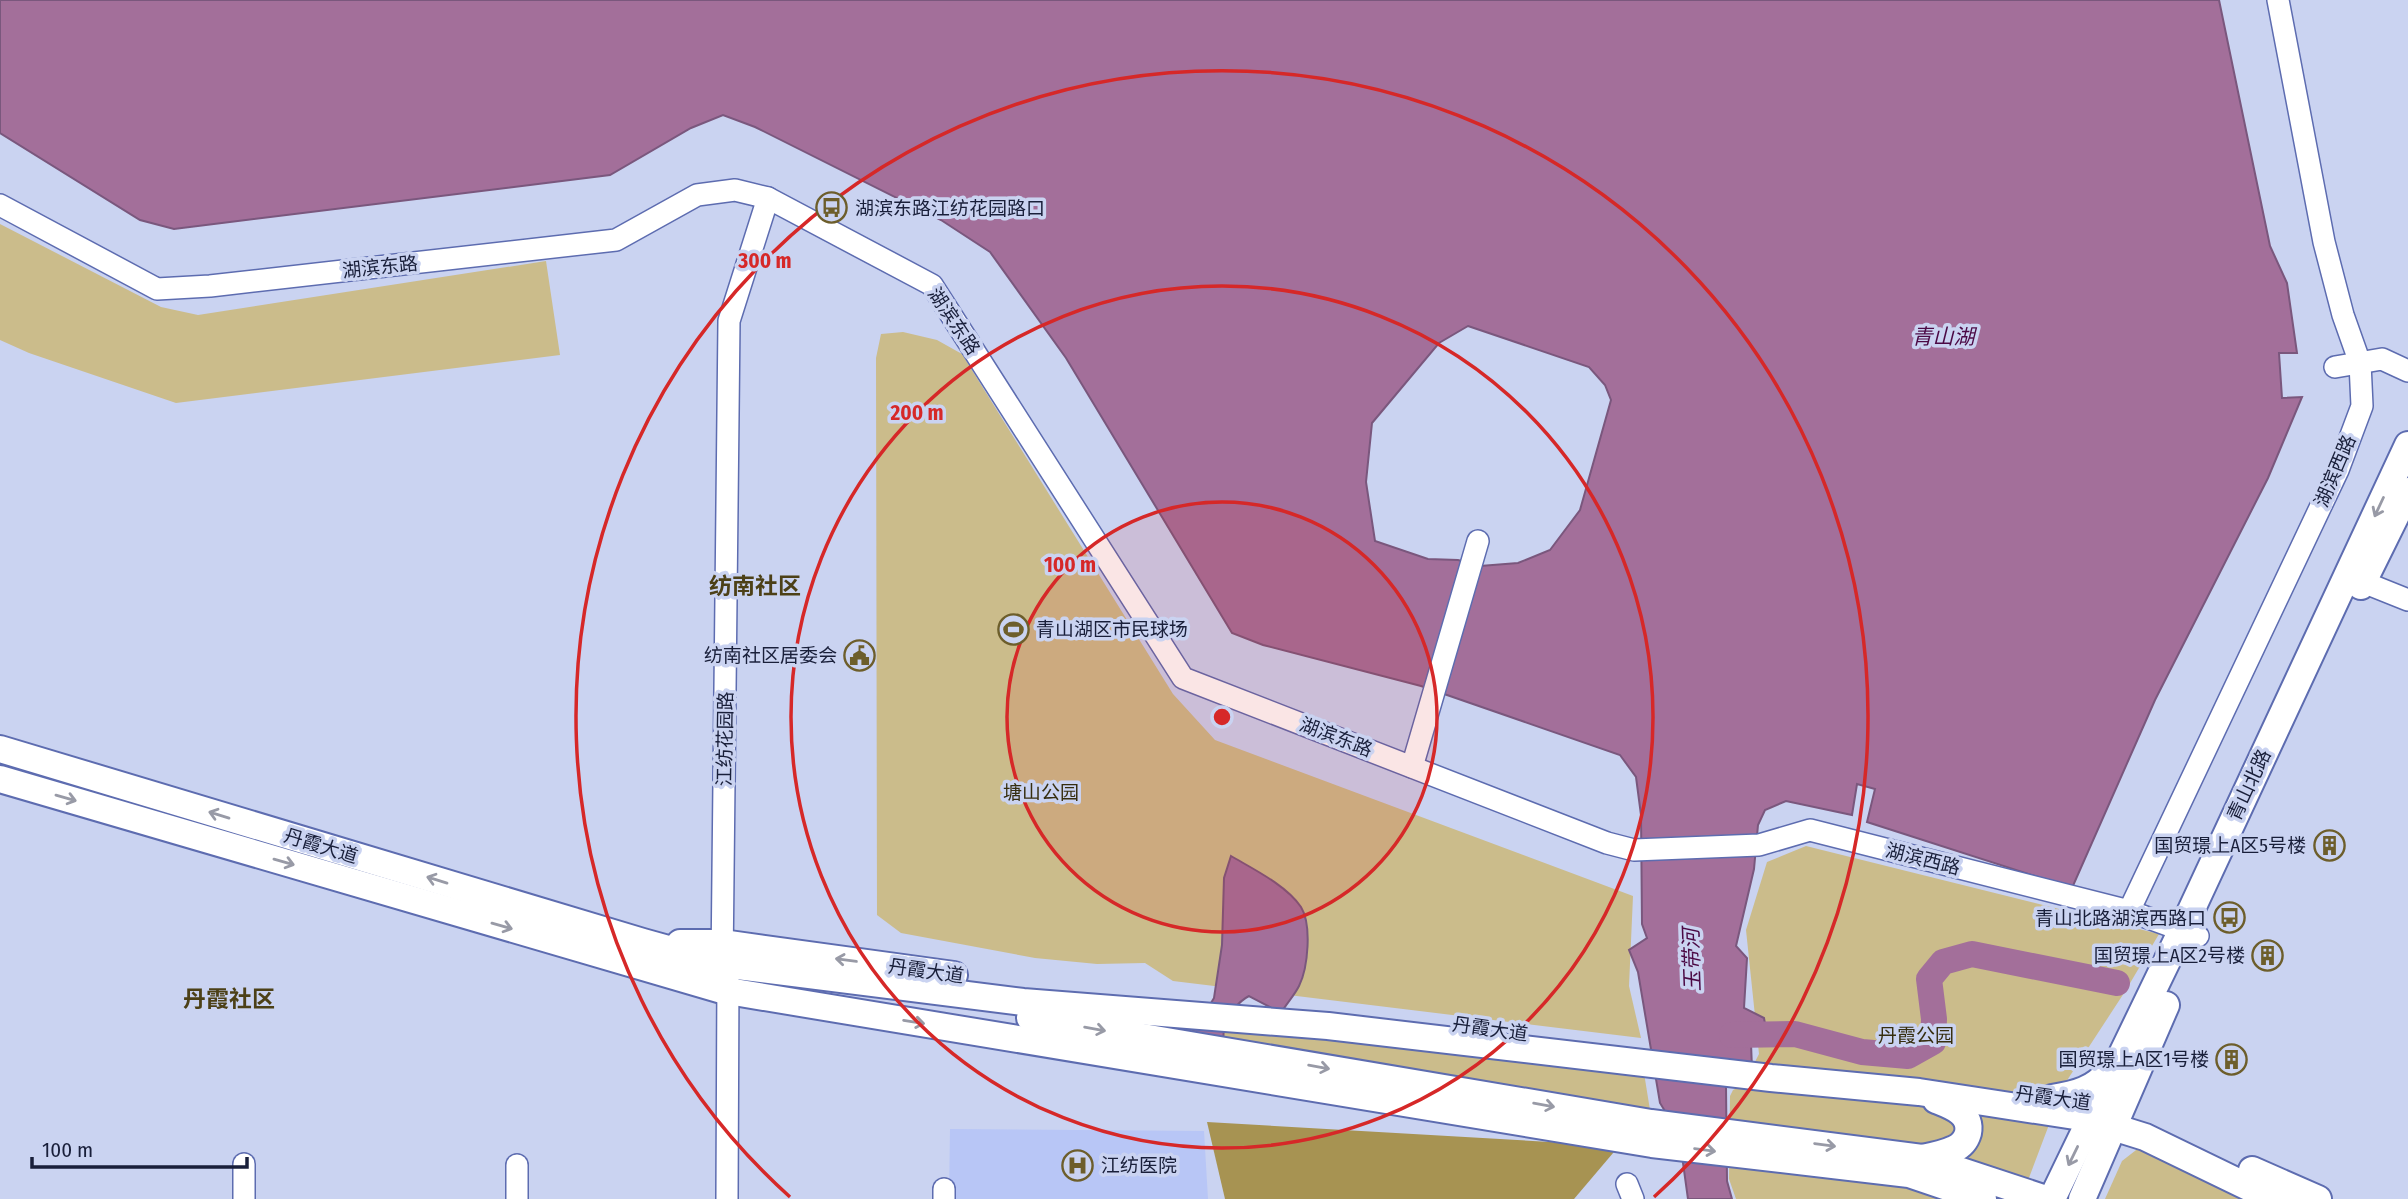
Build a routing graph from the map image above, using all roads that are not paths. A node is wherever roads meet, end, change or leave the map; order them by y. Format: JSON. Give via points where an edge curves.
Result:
{"nodes":[{"id":1,"x":2278,"y":0,"type":"edge"},
{"id":2,"x":768,"y":198,"type":"junction"},
{"id":3,"x":0,"y":205,"type":"edge"},
{"id":4,"x":2360,"y":363,"type":"junction"},
{"id":5,"x":2335,"y":367,"type":"dead end"},
{"id":6,"x":2408,"y":371,"type":"edge"},
{"id":7,"x":2408,"y":445,"type":"edge"},
{"id":8,"x":2408,"y":491,"type":"edge"},
{"id":9,"x":1475,"y":550,"type":"dead end"},
{"id":10,"x":2363,"y":582,"type":"junction"},
{"id":11,"x":2408,"y":600,"type":"edge"},
{"id":12,"x":0,"y":749,"type":"edge"},
{"id":13,"x":1412,"y":767,"type":"junction"},
{"id":14,"x":0,"y":779,"type":"edge"},
{"id":15,"x":1759,"y":845,"type":"joint"},
{"id":16,"x":2129,"y":911,"type":"junction"},
{"id":17,"x":2190,"y":933,"type":"junction"},
{"id":18,"x":641,"y":954,"type":"junction"},
{"id":19,"x":725,"y":969,"type":"junction"},
{"id":20,"x":2133,"y":1055,"type":"junction"},
{"id":21,"x":1751,"y":1070,"type":"junction"},
{"id":22,"x":1919,"y":1092,"type":"junction"},
{"id":23,"x":2052,"y":1098,"type":"junction"},
{"id":24,"x":2106,"y":1116,"type":"junction"},
{"id":25,"x":2169,"y":1133,"type":"junction"},
{"id":26,"x":1758,"y":1146,"type":"junction"},
{"id":27,"x":1922,"y":1158,"type":"junction"},
{"id":28,"x":244,"y":1164,"type":"dead end"},
{"id":29,"x":517,"y":1165,"type":"dead end"},
{"id":30,"x":1965,"y":1195,"type":"edge"},
{"id":31,"x":244,"y":1199,"type":"edge"},
{"id":32,"x":517,"y":1199,"type":"edge"},
{"id":33,"x":727,"y":1199,"type":"edge"},
{"id":34,"x":1983,"y":1199,"type":"edge"},
{"id":35,"x":2046,"y":1199,"type":"edge"},
{"id":36,"x":2052,"y":1199,"type":"edge"},
{"id":37,"x":2082,"y":1199,"type":"edge"},
{"id":38,"x":2273,"y":1199,"type":"edge"},
{"id":39,"x":2318,"y":1199,"type":"edge"}],
"edges":[{"from":1,"to":4,"type":"street","name":"湖滨西路","via":[[2324,242]]},
{"from":2,"to":3,"type":"street","name":"湖滨东路","via":[[735,190],[698,195],[616,240],[157,289]]},
{"from":2,"to":13,"type":"street","name":"湖滨东路","via":[[932,285],[1183,678]]},
{"from":2,"to":19,"type":"street","name":"江纺花园路","via":[[729,321]]},
{"from":4,"to":5,"type":"street"},
{"from":4,"to":6,"type":"street","via":[[2382,359]]},
{"from":4,"to":16,"type":"street","name":"湖滨西路","via":[[2362,406],[2338,470]]},
{"from":7,"to":17,"type":"main road","name":"青山北路","one_way":true},
{"from":8,"to":10,"type":"main road","name":"青山北路"},
{"from":9,"to":13,"type":"street"},
{"from":10,"to":11,"type":"street"},
{"from":10,"to":17,"type":"main road","name":"青山北路"},
{"from":18,"to":12,"type":"main road","name":"丹霞大道","one_way":true},
{"from":13,"to":15,"type":"street","name":"湖滨东路","via":[[1634,850]]},
{"from":14,"to":18,"type":"main road","name":"丹霞大道","one_way":true},
{"from":15,"to":16,"type":"street","name":"湖滨西路","via":[[1810,830]]},
{"from":16,"to":17,"type":"street","name":"湖滨西路"},
{"from":17,"to":20,"type":"main road","name":"青山北路"},
{"from":18,"to":19,"type":"main road","name":"丹霞大道"},
{"from":18,"to":19,"type":"main road","name":"丹霞大道"},
{"from":21,"to":19,"type":"main road","name":"丹霞大道","one_way":true,"via":[[1424,1020],[1028,985]]},
{"from":19,"to":26,"type":"main road","name":"丹霞大道","one_way":true,"via":[[1651,1133]]},
{"from":19,"to":33,"type":"street","name":"江纺花园路"},
{"from":20,"to":23,"type":"main road","via":[[2092,1088]]},
{"from":20,"to":24,"type":"main road","name":"青山北路"},
{"from":20,"to":25,"type":"main road","via":[[2136,1103],[2146,1119]]},
{"from":21,"to":22,"type":"main road","name":"丹霞大道"},
{"from":21,"to":23,"type":"main road","name":"丹霞大道","via":[[1919,1079]]},
{"from":22,"to":24,"type":"main road","name":"丹霞大道"},
{"from":22,"to":27,"type":"main road","via":[[1959,1111],[1967,1118],[1969,1129],[1957,1148]]},
{"from":23,"to":24,"type":"main road","name":"丹霞大道"},
{"from":24,"to":25,"type":"main road","name":"丹霞大道"},
{"from":24,"to":36,"type":"main road","name":"青山北路","one_way":true},
{"from":24,"to":37,"type":"main road","name":"青山北路"},
{"from":24,"to":38,"type":"main road","name":"丹霞大道"},
{"from":25,"to":39,"type":"main road","name":"丹霞大道"},
{"from":26,"to":27,"type":"main road","name":"丹霞大道","one_way":true},
{"from":26,"to":30,"type":"main road","name":"丹霞大道","via":[[1909,1174]]},
{"from":27,"to":35,"type":"main road","name":"丹霞大道"},
{"from":28,"to":31,"type":"street"},
{"from":29,"to":32,"type":"street"},
{"from":30,"to":34,"type":"main road","name":"丹霞大道"}]}
